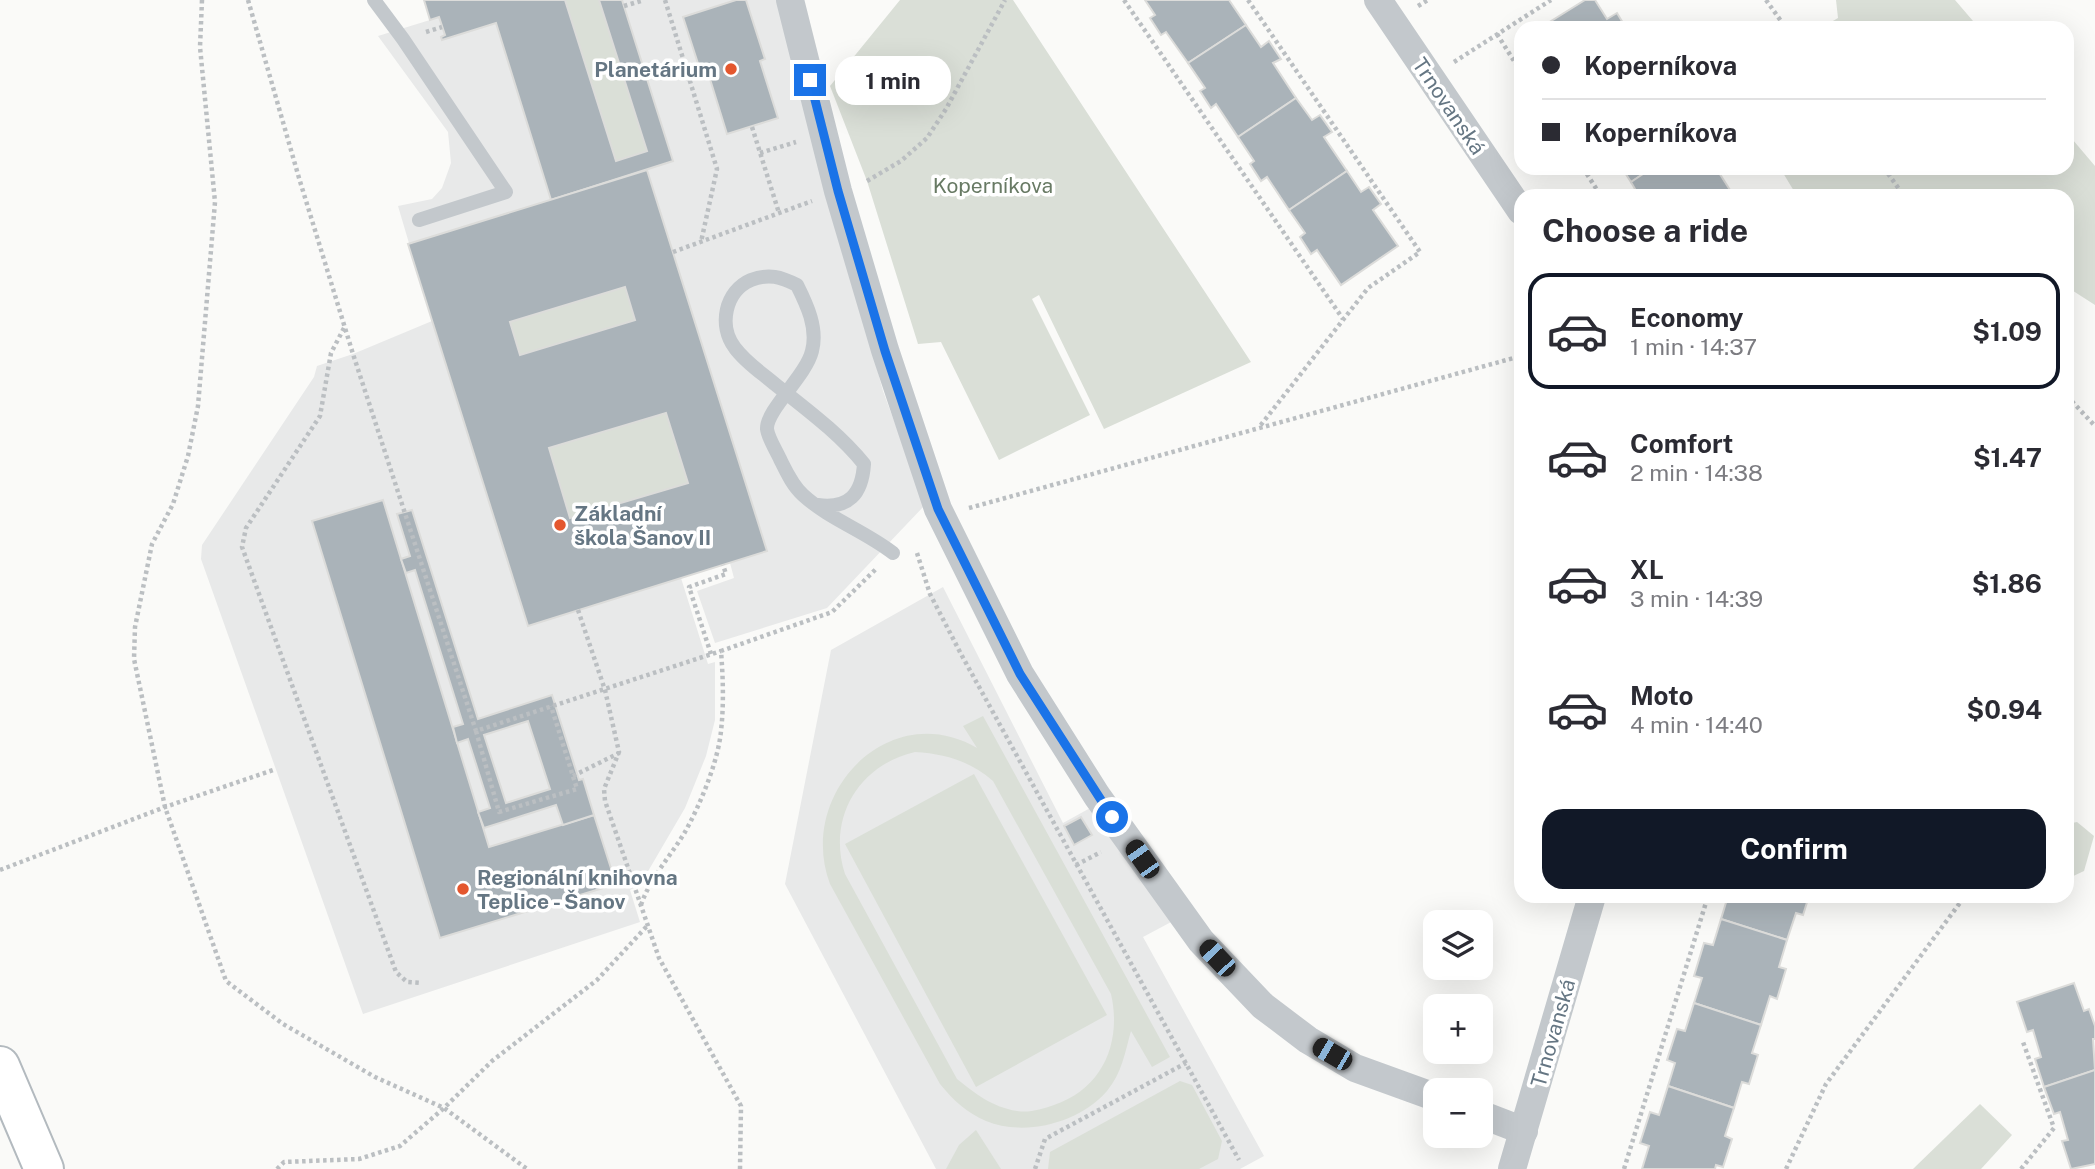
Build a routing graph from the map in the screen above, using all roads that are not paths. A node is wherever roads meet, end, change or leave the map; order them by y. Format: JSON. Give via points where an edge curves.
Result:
{"nodes":[{"id":1,"x":374,"y":0,"type":"edge"},
{"id":2,"x":790,"y":0,"type":"edge"},
{"id":3,"x":1378,"y":0,"type":"edge"},
{"id":4,"x":1514,"y":201,"type":"edge"},
{"id":5,"x":419,"y":220,"type":"dead end"},
{"id":6,"x":787,"y":394,"type":"junction"},
{"id":7,"x":818,"y":505,"type":"junction"},
{"id":8,"x":893,"y":552,"type":"road end"},
{"id":9,"x":1590,"y":903,"type":"edge"},
{"id":10,"x":0,"y":1066,"type":"edge"},
{"id":11,"x":1423,"y":1093,"type":"edge"},
{"id":12,"x":1493,"y":1119,"type":"edge"},
{"id":13,"x":1524,"y":1131,"type":"junction"},
{"id":14,"x":44,"y":1169,"type":"edge"},
{"id":15,"x":1512,"y":1169,"type":"edge"}],
"edges":[{"from":1,"to":5,"type":"lane","via":[[506,192]]},
{"from":2,"to":11,"type":"street","via":[[838,191],[885,351],[941,516],[1020,674],[1097,796],[1201,941],[1263,1006],[1355,1068]]},
{"from":3,"to":4,"type":"street","name":"Trnovanská"},
{"from":6,"to":6,"type":"lane","via":[[813,351],[813,324],[797,285],[763,275],[732,295],[726,311],[727,330],[734,347]]},
{"from":6,"to":7,"type":"lane","via":[[770,416],[767,430],[790,479]]},
{"from":6,"to":7,"type":"lane","via":[[864,464],[859,489],[848,501],[834,507]]},
{"from":7,"to":8,"type":"lane"},
{"from":9,"to":13,"type":"street","name":"Trnovanská"},
{"from":10,"to":14,"type":"street"},
{"from":12,"to":13,"type":"street"},
{"from":13,"to":15,"type":"street","name":"Trnovanská"}]}
